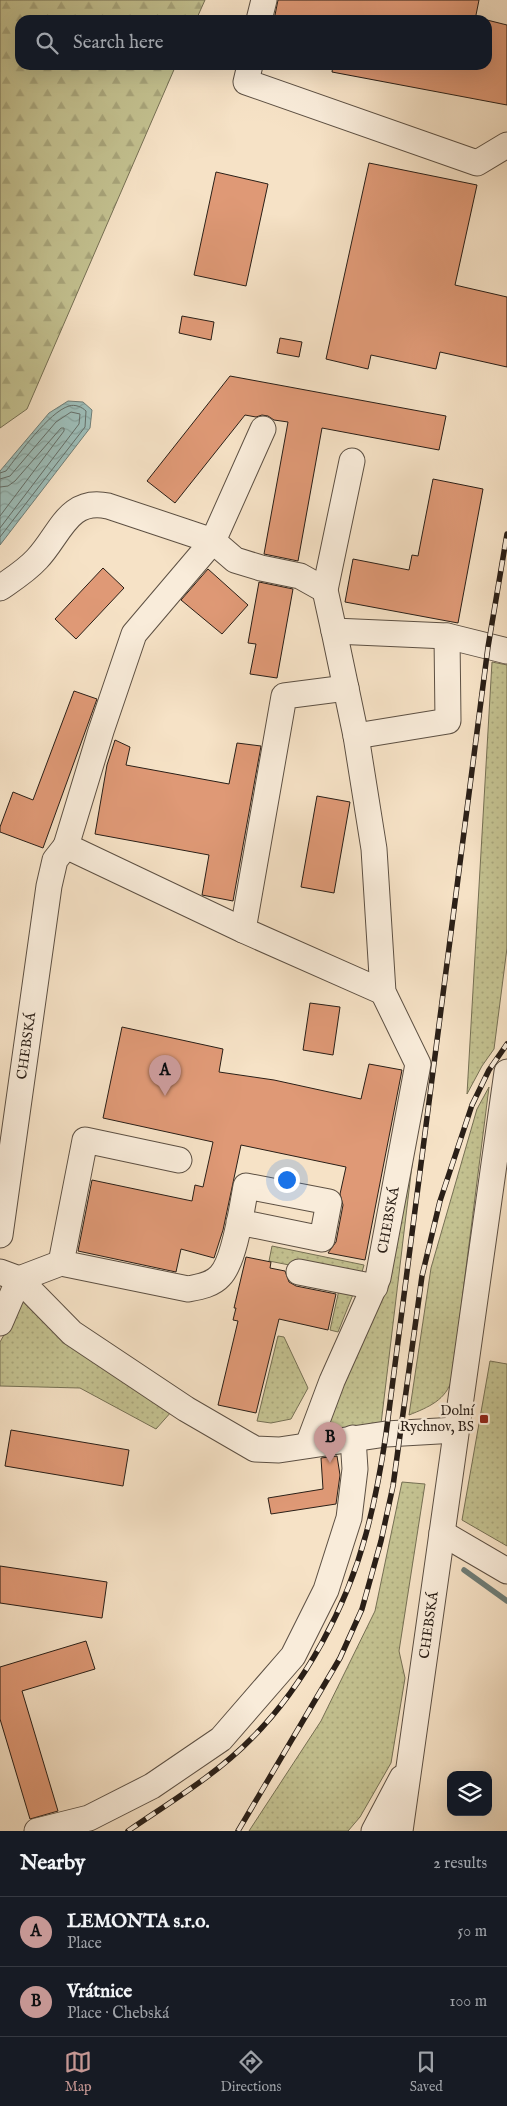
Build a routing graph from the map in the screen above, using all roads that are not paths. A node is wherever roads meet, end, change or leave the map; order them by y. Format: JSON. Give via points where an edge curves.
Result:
{"nodes":[{"id":1,"x":264,"y":0,"type":"edge"},
{"id":2,"x":260,"y":15,"type":"edge"},
{"id":3,"x":249,"y":70,"type":"edge"},
{"id":4,"x":507,"y":145,"type":"edge"},
{"id":5,"x":263,"y":429,"type":"dead end"},
{"id":6,"x":352,"y":461,"type":"dead end"},
{"id":7,"x":212,"y":541,"type":"junction"},
{"id":8,"x":0,"y":588,"type":"edge"},
{"id":9,"x":325,"y":590,"type":"junction"},
{"id":10,"x":334,"y":631,"type":"junction"},
{"id":11,"x":446,"y":636,"type":"junction"},
{"id":12,"x":507,"y":651,"type":"edge"},
{"id":13,"x":346,"y":688,"type":"junction"},
{"id":14,"x":356,"y":736,"type":"junction"},
{"id":15,"x":66,"y":846,"type":"junction"},
{"id":16,"x":243,"y":930,"type":"junction"},
{"id":17,"x":383,"y":992,"type":"junction"},
{"id":18,"x":507,"y":1072,"type":"edge"},
{"id":19,"x":8,"y":1126,"type":"edge"},
{"id":20,"x":179,"y":1160,"type":"dead end"},
{"id":21,"x":239,"y":1222,"type":"dead end"},
{"id":22,"x":0,"y":1235,"type":"edge"},
{"id":23,"x":61,"y":1263,"type":"junction"},
{"id":24,"x":299,"y":1272,"type":"dead end"},
{"id":25,"x":10,"y":1276,"type":"edge"},
{"id":26,"x":375,"y":1287,"type":"junction"},
{"id":27,"x":0,"y":1323,"type":"edge"},
{"id":28,"x":456,"y":1430,"type":"junction"},
{"id":29,"x":352,"y":1438,"type":"junction"},
{"id":30,"x":308,"y":1445,"type":"junction"},
{"id":31,"x":442,"y":1533,"type":"junction"},
{"id":32,"x":507,"y":1571,"type":"edge"},
{"id":33,"x":411,"y":1760,"type":"junction"},
{"id":34,"x":37,"y":1831,"type":"edge"},
{"id":35,"x":374,"y":1831,"type":"edge"},
{"id":36,"x":400,"y":1831,"type":"edge"}],
"edges":[{"from":1,"to":2,"type":"street"},
{"from":3,"to":4,"type":"street","via":[[246,82],[477,163]]},
{"from":5,"to":7,"type":"street","name":"CHEBSKÁ"},
{"from":6,"to":9,"type":"street"},
{"from":7,"to":8,"type":"street","via":[[96,503],[74,512],[36,560]]},
{"from":7,"to":9,"type":"street","via":[[235,560],[300,576]]},
{"from":7,"to":15,"type":"street","name":"CHEBSKÁ","via":[[134,634]]},
{"from":9,"to":10,"type":"street"},
{"from":10,"to":11,"type":"street"},
{"from":10,"to":13,"type":"street"},
{"from":11,"to":12,"type":"street"},
{"from":11,"to":14,"type":"street","via":[[448,721]]},
{"from":13,"to":14,"type":"street"},
{"from":13,"to":16,"type":"street","via":[[284,696]]},
{"from":14,"to":17,"type":"street","via":[[374,849]]},
{"from":15,"to":16,"type":"street"},
{"from":15,"to":19,"type":"street","name":"CHEBSKÁ","via":[[55,860],[49,886]]},
{"from":16,"to":17,"type":"street"},
{"from":17,"to":26,"type":"street","name":"CHEBSKÁ","via":[[418,1064]]},
{"from":18,"to":28,"type":"street","name":"CHEBSKÁ"},
{"from":19,"to":22,"type":"street","name":"CHEBSKÁ"},
{"from":20,"to":23,"type":"street","via":[[85,1140]]},
{"from":21,"to":23,"type":"street","via":[[228,1266],[216,1280],[203,1286],[188,1289]]},
{"from":23,"to":25,"type":"street"},
{"from":24,"to":26,"type":"street"},
{"from":25,"to":27,"type":"street"},
{"from":25,"to":30,"type":"street","via":[[72,1333],[186,1409],[255,1449],[279,1450]]},
{"from":26,"to":30,"type":"street","name":"CHEBSKÁ","via":[[332,1381]]},
{"from":28,"to":29,"type":"street"},
{"from":28,"to":31,"type":"street","name":"CHEBSKÁ"},
{"from":29,"to":30,"type":"street"},
{"from":29,"to":34,"type":"street","via":[[355,1469],[349,1518],[326,1590],[293,1656],[221,1739],[152,1786],[89,1818]]},
{"from":31,"to":32,"type":"street"},
{"from":31,"to":33,"type":"street","name":"CHEBSKÁ"},
{"from":33,"to":35,"type":"street"},
{"from":33,"to":36,"type":"street","name":"CHEBSKÁ"}]}
